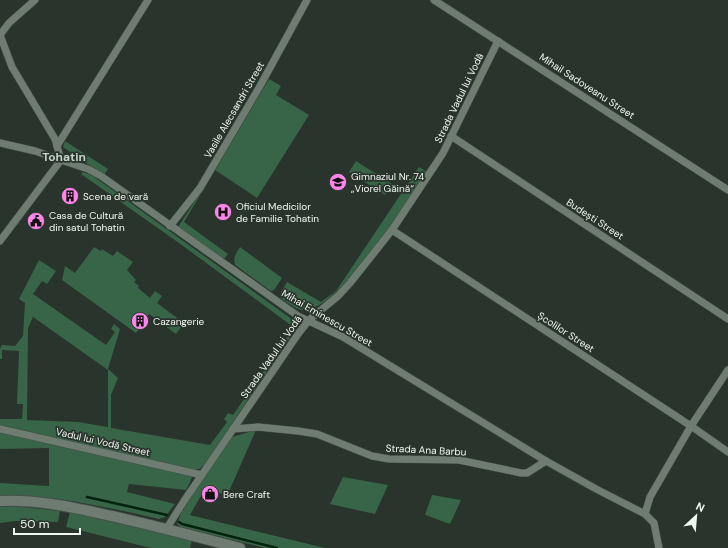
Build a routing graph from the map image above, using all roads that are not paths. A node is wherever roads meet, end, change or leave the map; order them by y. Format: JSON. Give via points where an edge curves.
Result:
{"nodes":[{"id":1,"x":148,"y":0,"type":"edge"},
{"id":2,"x":307,"y":0,"type":"edge"},
{"id":3,"x":434,"y":0,"type":"edge"},
{"id":4,"x":33,"y":1,"type":"edge"},
{"id":5,"x":0,"y":35,"type":"edge"},
{"id":6,"x":498,"y":41,"type":"junction"},
{"id":7,"x":451,"y":136,"type":"junction"},
{"id":8,"x":0,"y":143,"type":"edge"},
{"id":9,"x":57,"y":146,"type":"junction"},
{"id":10,"x":61,"y":160,"type":"junction"},
{"id":11,"x":728,"y":190,"type":"edge"},
{"id":12,"x":170,"y":226,"type":"junction"},
{"id":13,"x":392,"y":230,"type":"junction"},
{"id":14,"x":0,"y":241,"type":"edge"},
{"id":15,"x":728,"y":319,"type":"edge"},
{"id":16,"x":309,"y":320,"type":"junction"},
{"id":17,"x":728,"y":370,"type":"edge"},
{"id":18,"x":691,"y":426,"type":"junction"},
{"id":19,"x":0,"y":428,"type":"edge"},
{"id":20,"x":233,"y":429,"type":"junction"},
{"id":21,"x":728,"y":452,"type":"edge"},
{"id":22,"x":546,"y":461,"type":"junction"},
{"id":23,"x":202,"y":475,"type":"junction"},
{"id":24,"x":0,"y":501,"type":"edge"},
{"id":25,"x":645,"y":514,"type":"junction"},
{"id":26,"x":167,"y":528,"type":"junction"},
{"id":27,"x":240,"y":548,"type":"edge"},
{"id":28,"x":659,"y":548,"type":"edge"}],
"edges":[{"from":1,"to":9,"type":"street"},
{"from":2,"to":12,"type":"street","name":"Vasile Alecsandri Street","via":[[200,188]]},
{"from":3,"to":6,"type":"street","name":"Mihail Sadoveanu Street"},
{"from":4,"to":5,"type":"street"},
{"from":5,"to":9,"type":"street","via":[[12,67]]},
{"from":6,"to":7,"type":"street","name":"Strada Vadul lui Vodă"},
{"from":6,"to":11,"type":"street","name":"Mihail Sadoveanu Street"},
{"from":7,"to":13,"type":"street","name":"Strada Vadul lui Vodă","via":[[443,153]]},
{"from":7,"to":15,"type":"street","name":"Budești Street"},
{"from":8,"to":10,"type":"street","name":"Mihai Eminescu Street","via":[[35,150]]},
{"from":9,"to":10,"type":"street"},
{"from":10,"to":12,"type":"street","name":"Mihai Eminescu Street","via":[[101,176]]},
{"from":10,"to":14,"type":"street"},
{"from":12,"to":16,"type":"street","name":"Mihai Eminescu Street","via":[[298,316]]},
{"from":13,"to":16,"type":"street","name":"Strada Vadul lui Vodă","via":[[350,283]]},
{"from":13,"to":18,"type":"street","name":"Școlilor Street"},
{"from":16,"to":20,"type":"street","name":"Strada Vadul lui Vodă"},
{"from":16,"to":22,"type":"street","name":"Mihai Eminescu Street","via":[[343,337]]},
{"from":17,"to":18,"type":"street"},
{"from":18,"to":21,"type":"street","name":"Școlilor Street"},
{"from":18,"to":25,"type":"street","via":[[650,497]]},
{"from":19,"to":23,"type":"street","name":"Vadul lui Vodă Street"},
{"from":20,"to":22,"type":"street","name":"Strada Ana Barbu","via":[[258,426],[298,431],[317,434],[372,456],[459,460],[521,473]]},
{"from":20,"to":23,"type":"street","name":"Strada Vadul lui Vodă"},
{"from":22,"to":25,"type":"street","name":"Mihai Eminescu Street"},
{"from":23,"to":26,"type":"street","name":"Strada Vadul lui Vodă"},
{"from":24,"to":26,"type":"main road","via":[[39,502]]},
{"from":25,"to":28,"type":"street","via":[[654,523]]},
{"from":26,"to":27,"type":"main road"}]}
